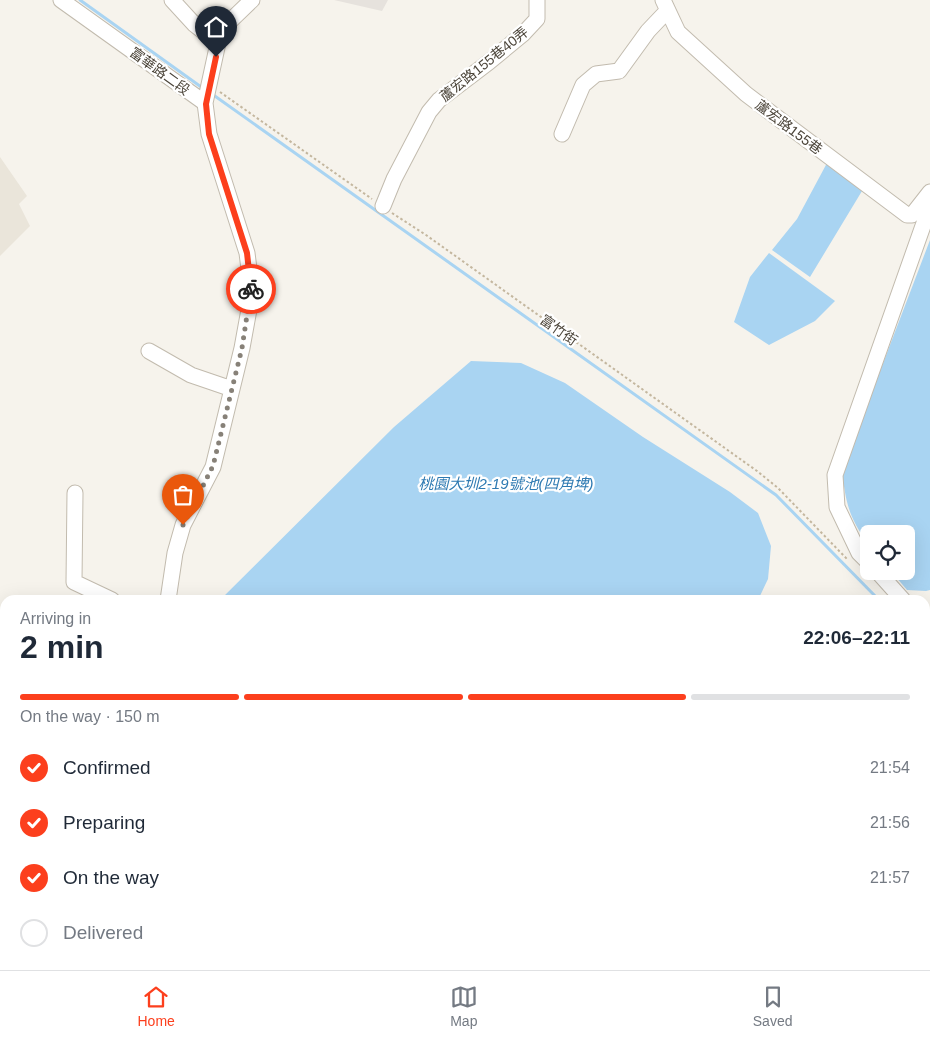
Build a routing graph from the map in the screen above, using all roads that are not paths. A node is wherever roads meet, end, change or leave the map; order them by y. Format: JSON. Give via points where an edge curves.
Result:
{"nodes":[{"id":1,"x":61,"y":0,"type":"edge"},
{"id":2,"x":172,"y":0,"type":"edge"},
{"id":3,"x":252,"y":0,"type":"edge"},
{"id":4,"x":537,"y":0,"type":"edge"},
{"id":5,"x":665,"y":5,"type":"edge"},
{"id":6,"x":218,"y":43,"type":"junction"},
{"id":7,"x":208,"y":93,"type":"junction"},
{"id":8,"x":562,"y":134,"type":"dead end"},
{"id":9,"x":930,"y":192,"type":"edge"},
{"id":10,"x":383,"y":206,"type":"road end"},
{"id":11,"x":930,"y":206,"type":"edge"},
{"id":12,"x":149,"y":352,"type":"dead end"},
{"id":13,"x":232,"y":390,"type":"junction"},
{"id":14,"x":75,"y":493,"type":"dead end"},
{"id":15,"x":860,"y":553,"type":"edge"},
{"id":16,"x":885,"y":580,"type":"edge"},
{"id":17,"x":101,"y":595,"type":"edge"},
{"id":18,"x":169,"y":595,"type":"edge"},
{"id":19,"x":899,"y":595,"type":"edge"}],
"edges":[{"from":1,"to":7,"type":"street","name":"富華路二段"},
{"from":2,"to":6,"type":"street","via":[[194,24]]},
{"from":3,"to":6,"type":"street","via":[[226,26]]},
{"from":4,"to":10,"type":"street","name":"蘆宏路155巷40弄","via":[[537,19],[523,34],[439,100],[429,112]]},
{"from":5,"to":8,"type":"street","via":[[619,71],[596,74],[583,86]]},
{"from":5,"to":9,"type":"street","name":"蘆宏路155巷","via":[[678,32],[746,94],[907,215],[912,215]]},
{"from":6,"to":7,"type":"street"},
{"from":7,"to":13,"type":"street","via":[[209,134],[247,253],[252,293]]},
{"from":11,"to":15,"type":"street","via":[[835,475],[837,507]]},
{"from":12,"to":13,"type":"street","via":[[191,375]]},
{"from":13,"to":18,"type":"street","via":[[213,466],[183,525]]},
{"from":14,"to":17,"type":"street","via":[[74,582]]},
{"from":16,"to":19,"type":"street"}]}
